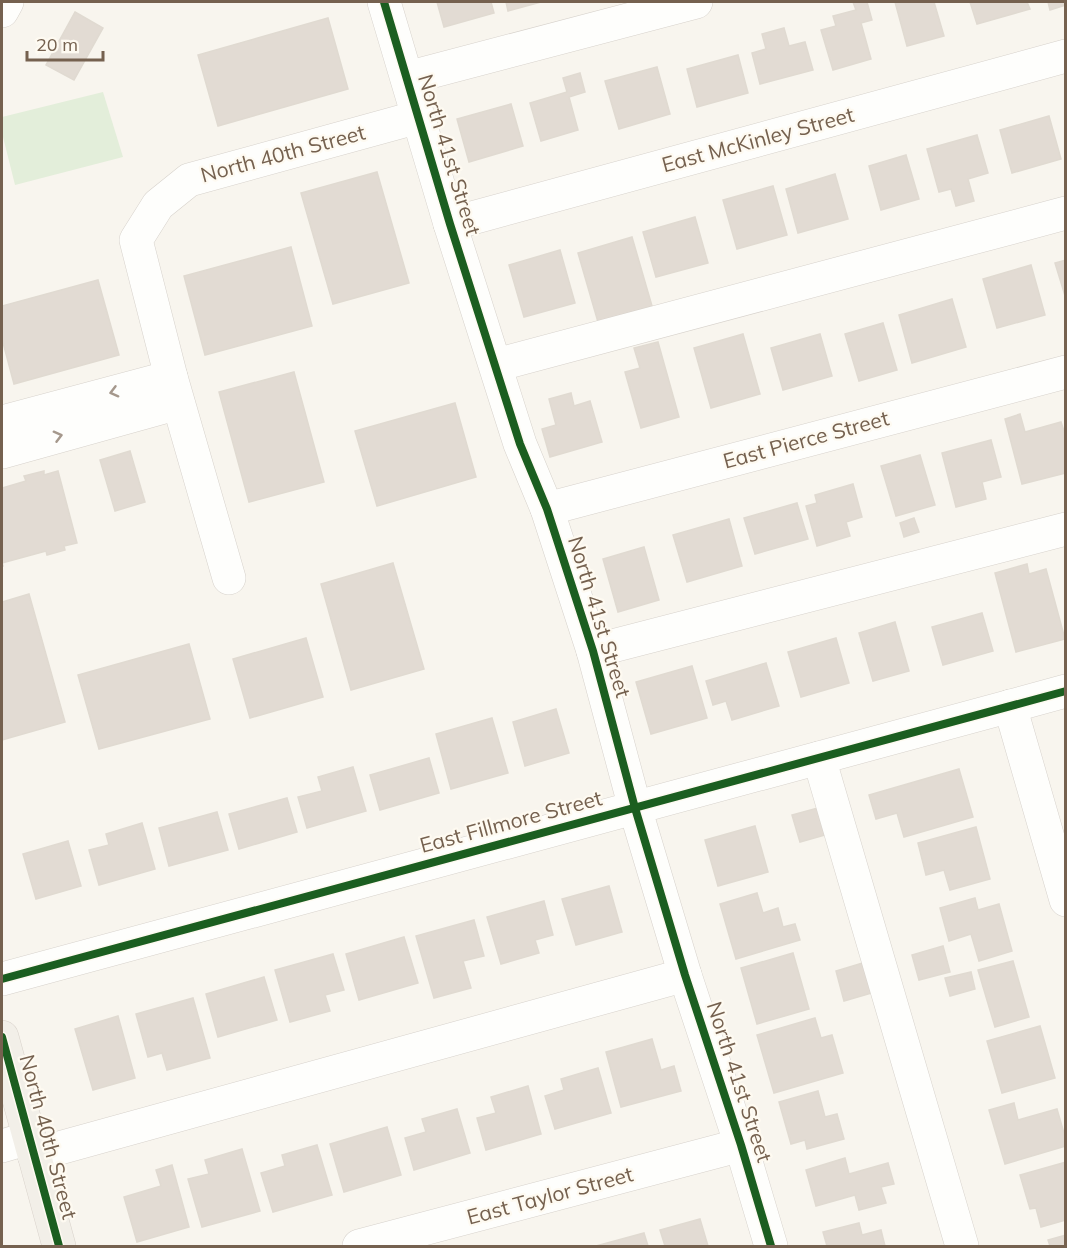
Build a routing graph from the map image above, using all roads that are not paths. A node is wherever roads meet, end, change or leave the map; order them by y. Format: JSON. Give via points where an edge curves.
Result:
{"nodes":[{"id":1,"x":7,"y":2,"type":"edge"},
{"id":2,"x":384,"y":2,"type":"edge"},
{"id":3,"x":696,"y":2,"type":"edge"},
{"id":4,"x":2,"y":11,"type":"edge"},
{"id":5,"x":1065,"y":56,"type":"edge"},
{"id":6,"x":407,"y":78,"type":"junction"},
{"id":7,"x":418,"y":117,"type":"junction"},
{"id":8,"x":1065,"y":213,"type":"edge"},
{"id":9,"x":450,"y":224,"type":"junction"},
{"id":10,"x":496,"y":365,"type":"junction"},
{"id":11,"x":1065,"y":372,"type":"edge"},
{"id":12,"x":175,"y":390,"type":"junction"},
{"id":13,"x":2,"y":422,"type":"edge"},
{"id":14,"x":2,"y":452,"type":"edge"},
{"id":15,"x":547,"y":509,"type":"junction"},
{"id":16,"x":1065,"y":529,"type":"edge"},
{"id":17,"x":229,"y":578,"type":"dead end"},
{"id":18,"x":593,"y":651,"type":"junction"},
{"id":19,"x":1065,"y":691,"type":"edge"},
{"id":20,"x":1010,"y":706,"type":"junction"},
{"id":21,"x":819,"y":758,"type":"junction"},
{"id":22,"x":635,"y":808,"type":"junction"},
{"id":23,"x":1065,"y":900,"type":"edge"},
{"id":24,"x":685,"y":975,"type":"junction"},
{"id":25,"x":2,"y":979,"type":"edge"},
{"id":26,"x":2,"y":1037,"type":"edge"},
{"id":27,"x":741,"y":1145,"type":"junction"},
{"id":28,"x":22,"y":1146,"type":"edge"},
{"id":29,"x":59,"y":1246,"type":"edge"},
{"id":30,"x":359,"y":1246,"type":"edge"},
{"id":31,"x":771,"y":1246,"type":"edge"},
{"id":32,"x":962,"y":1246,"type":"edge"}],
"edges":[{"from":1,"to":4,"type":"street"},
{"from":2,"to":6,"type":"street","name":"North 41st Street"},
{"from":3,"to":6,"type":"street"},
{"from":5,"to":9,"type":"street","name":"East McKinley Street"},
{"from":6,"to":7,"type":"street","name":"North 41st Street"},
{"from":7,"to":9,"type":"street","name":"North 41st Street"},
{"from":7,"to":12,"type":"street","name":"North 40th Street","via":[[189,180],[158,205],[136,240]]},
{"from":8,"to":10,"type":"street"},
{"from":9,"to":10,"type":"street","name":"North 41st Street"},
{"from":10,"to":15,"type":"street","name":"North 41st Street","via":[[520,444]]},
{"from":11,"to":15,"type":"street","name":"East Pierce Street"},
{"from":12,"to":13,"type":"street","one_way":true},
{"from":14,"to":12,"type":"street","one_way":true},
{"from":12,"to":17,"type":"street","name":"North 40th Street"},
{"from":15,"to":18,"type":"street","name":"North 41st Street"},
{"from":16,"to":18,"type":"street"},
{"from":18,"to":22,"type":"street","name":"North 41st Street"},
{"from":19,"to":20,"type":"street","name":"East Fillmore Street"},
{"from":20,"to":21,"type":"street","name":"East Fillmore Street"},
{"from":20,"to":23,"type":"street"},
{"from":21,"to":22,"type":"street","name":"East Fillmore Street"},
{"from":21,"to":32,"type":"street"},
{"from":22,"to":24,"type":"street","name":"North 41st Street"},
{"from":22,"to":25,"type":"street","name":"East Fillmore Street"},
{"from":24,"to":27,"type":"street","name":"North 41st Street"},
{"from":24,"to":28,"type":"street"},
{"from":26,"to":28,"type":"main road","name":"North 40th Street"},
{"from":27,"to":30,"type":"street","name":"East Taylor Street"},
{"from":27,"to":31,"type":"street","name":"North 41st Street"},
{"from":28,"to":29,"type":"main road","name":"North 40th Street"}]}
